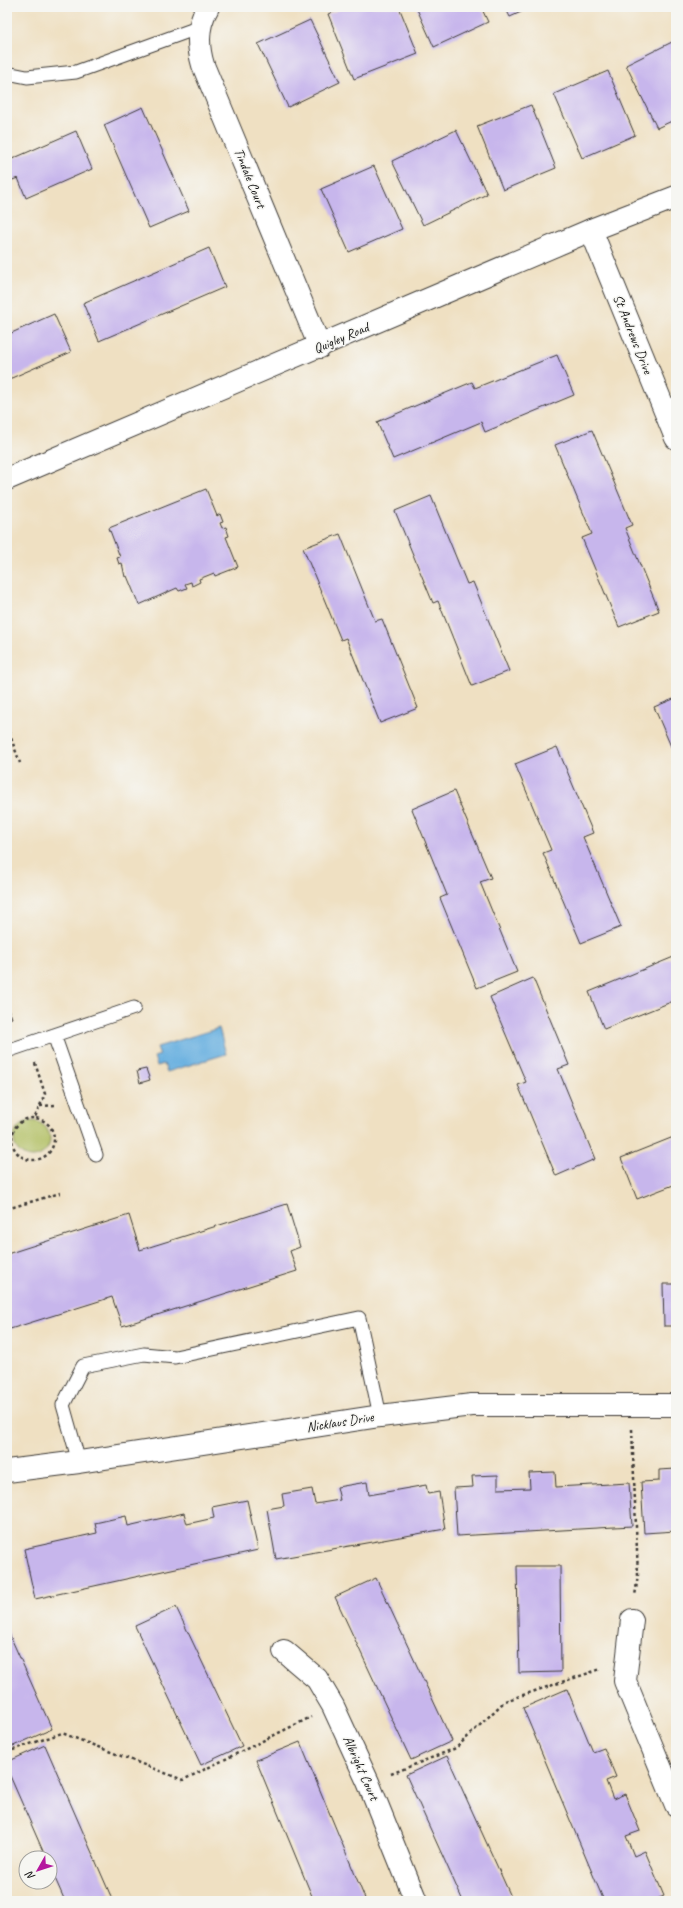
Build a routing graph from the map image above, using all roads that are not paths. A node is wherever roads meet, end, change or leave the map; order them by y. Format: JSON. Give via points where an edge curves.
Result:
{"nodes":[{"id":1,"x":204,"y":17,"type":"edge"},
{"id":2,"x":7,"y":73,"type":"edge"},
{"id":3,"x":676,"y":197,"type":"edge"},
{"id":4,"x":591,"y":230,"type":"junction"},
{"id":5,"x":320,"y":347,"type":"junction"},
{"id":6,"x":676,"y":438,"type":"edge"},
{"id":7,"x":7,"y":479,"type":"edge"},
{"id":8,"x":134,"y":1008,"type":"dead end"},
{"id":9,"x":54,"y":1035,"type":"junction"},
{"id":10,"x":7,"y":1051,"type":"edge"},
{"id":11,"x":96,"y":1155,"type":"dead end"},
{"id":12,"x":676,"y":1405,"type":"edge"},
{"id":13,"x":380,"y":1416,"type":"junction"},
{"id":14,"x":79,"y":1462,"type":"junction"},
{"id":15,"x":7,"y":1471,"type":"edge"},
{"id":16,"x":632,"y":1620,"type":"road end"},
{"id":17,"x":284,"y":1651,"type":"dead end"},
{"id":18,"x":676,"y":1805,"type":"edge"},
{"id":19,"x":416,"y":1901,"type":"edge"}],
"edges":[{"from":1,"to":2,"type":"lane","via":[[76,72],[27,77]]},
{"from":1,"to":5,"type":"street","name":"Tindale Court","via":[[198,46],[202,65]]},
{"from":3,"to":4,"type":"street","name":"Quigley Road"},
{"from":4,"to":5,"type":"street","name":"Quigley Road"},
{"from":4,"to":6,"type":"street","name":"St Andrews Drive"},
{"from":5,"to":7,"type":"street","name":"Quigley Road"},
{"from":8,"to":9,"type":"lane"},
{"from":9,"to":10,"type":"lane"},
{"from":9,"to":11,"type":"lane"},
{"from":12,"to":13,"type":"street","name":"Nicklaus Drive","via":[[472,1405]]},
{"from":13,"to":14,"type":"street","name":"Nicklaus Drive"},
{"from":13,"to":14,"type":"lane","via":[[359,1318],[175,1357],[144,1354],[83,1366],[63,1405]]},
{"from":14,"to":15,"type":"street","name":"Nicklaus Drive"},
{"from":16,"to":18,"type":"street","via":[[625,1681]]},
{"from":17,"to":19,"type":"street","name":"Albright Court","via":[[317,1679],[333,1706],[368,1782]]}]}
